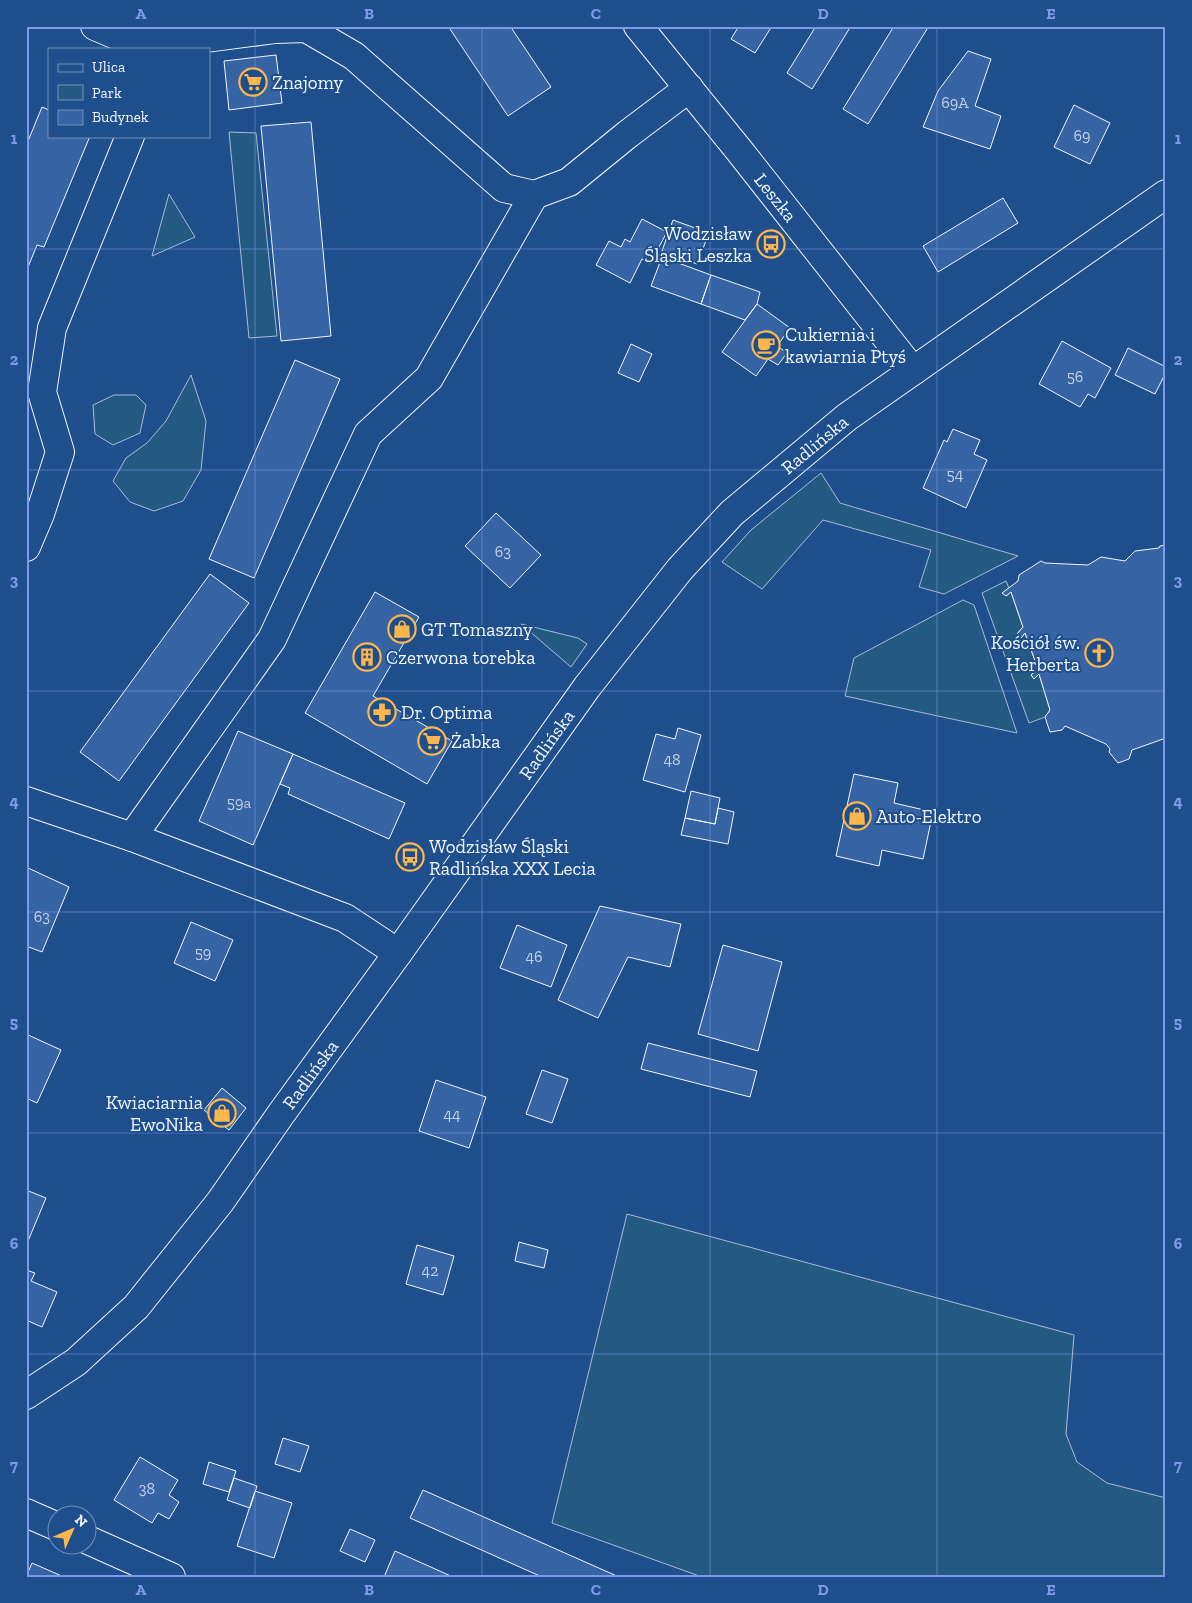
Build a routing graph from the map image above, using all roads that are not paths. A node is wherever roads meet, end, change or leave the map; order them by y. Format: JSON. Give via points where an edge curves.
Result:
{"nodes":[{"id":1,"x":95,"y":26,"type":"edge"},
{"id":2,"x":638,"y":26,"type":"edge"},
{"id":3,"x":167,"y":46,"type":"edge"},
{"id":4,"x":689,"y":88,"type":"junction"},
{"id":5,"x":129,"y":138,"type":"edge"},
{"id":6,"x":1166,"y":194,"type":"edge"},
{"id":7,"x":534,"y":195,"type":"junction"},
{"id":8,"x":912,"y":370,"type":"junction"},
{"id":9,"x":26,"y":547,"type":"edge"},
{"id":10,"x":26,"y":801,"type":"edge"},
{"id":11,"x":132,"y":836,"type":"junction"},
{"id":12,"x":398,"y":953,"type":"junction"},
{"id":13,"x":26,"y":1395,"type":"edge"},
{"id":14,"x":26,"y":1513,"type":"edge"},
{"id":15,"x":48,"y":1523,"type":"edge"},
{"id":16,"x":98,"y":1544,"type":"edge"},
{"id":17,"x":171,"y":1577,"type":"edge"}],
"edges":[{"from":1,"to":3,"type":"street","via":[[135,43]]},
{"from":2,"to":4,"type":"street","name":"Leszka"},
{"from":3,"to":7,"type":"street","via":[[275,29],[306,28],[354,56],[504,188]]},
{"from":4,"to":7,"type":"street","via":[[569,182]]},
{"from":4,"to":8,"type":"street","name":"Leszka"},
{"from":5,"to":9,"type":"street","via":[[52,328],[42,392],[60,452]]},
{"from":6,"to":8,"type":"street","name":"Radlińska"},
{"from":7,"to":11,"type":"street","via":[[429,378],[368,434],[272,639]]},
{"from":8,"to":12,"type":"street","name":"Radlińska","via":[[846,417],[732,513],[680,569],[583,693]]},
{"from":10,"to":11,"type":"street"},
{"from":11,"to":12,"type":"street","via":[[345,918]]},
{"from":12,"to":13,"type":"street","name":"Radlińska","via":[[220,1202],[136,1307],[76,1362]]},
{"from":14,"to":15,"type":"street"},
{"from":16,"to":17,"type":"street"}]}
